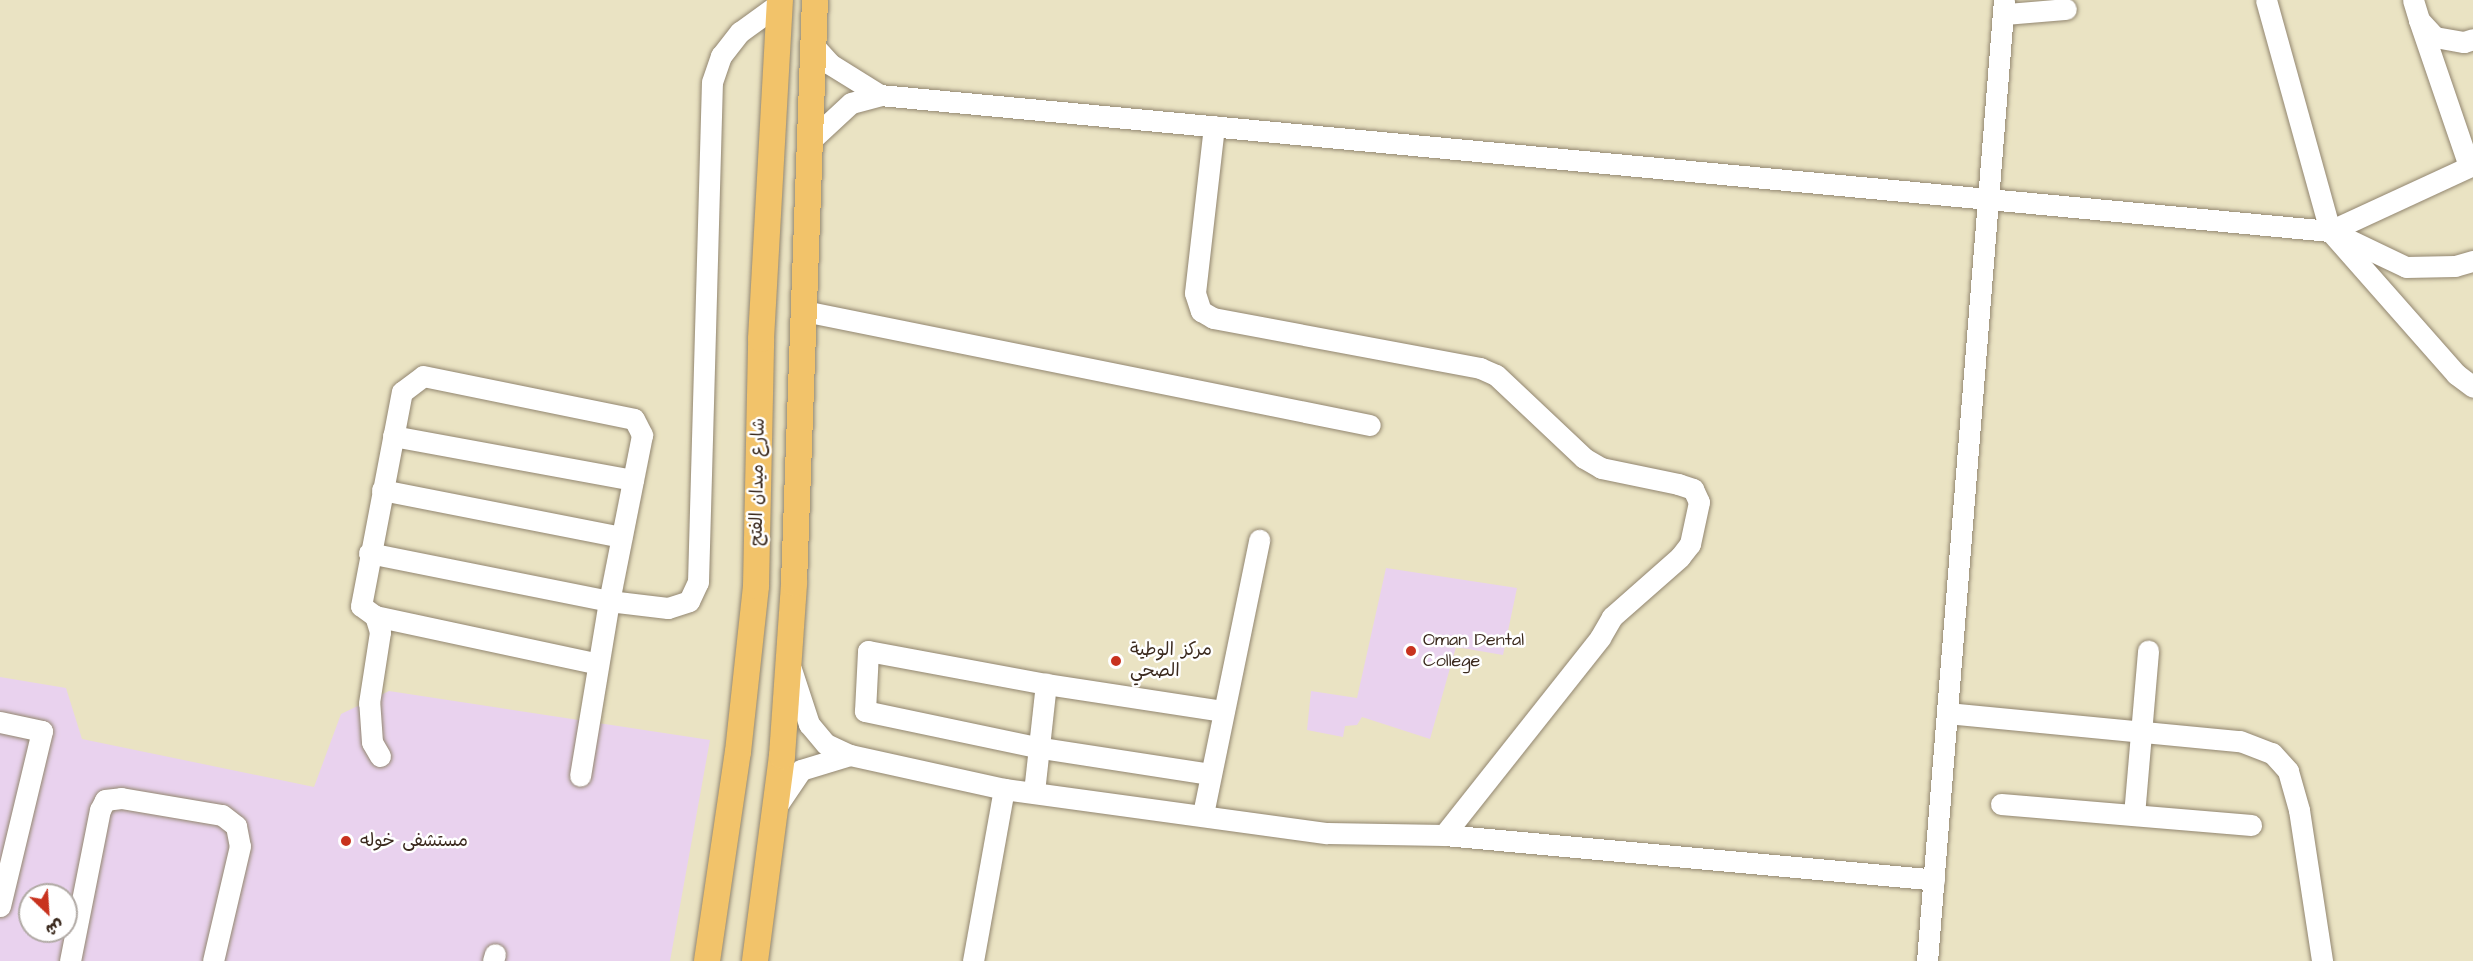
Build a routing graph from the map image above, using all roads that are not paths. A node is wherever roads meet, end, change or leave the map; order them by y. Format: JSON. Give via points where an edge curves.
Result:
{"nodes":[{"id":1,"x":815,"y":0,"type":"edge"},
{"id":2,"x":2266,"y":0,"type":"edge"},
{"id":3,"x":780,"y":1,"type":"edge"},
{"id":4,"x":2005,"y":7,"type":"edge"},
{"id":5,"x":2066,"y":9,"type":"dead end"},
{"id":6,"x":2416,"y":10,"type":"edge"},
{"id":7,"x":2473,"y":39,"type":"edge"},
{"id":8,"x":814,"y":46,"type":"junction"},
{"id":9,"x":880,"y":95,"type":"junction"},
{"id":10,"x":1214,"y":126,"type":"junction"},
{"id":11,"x":811,"y":140,"type":"junction"},
{"id":12,"x":2471,"y":166,"type":"edge"},
{"id":13,"x":1988,"y":198,"type":"junction"},
{"id":14,"x":2330,"y":231,"type":"junction"},
{"id":15,"x":2473,"y":261,"type":"edge"},
{"id":16,"x":804,"y":311,"type":"junction"},
{"id":17,"x":2473,"y":387,"type":"edge"},
{"id":18,"x":1370,"y":425,"type":"dead end"},
{"id":19,"x":393,"y":436,"type":"junction"},
{"id":20,"x":633,"y":480,"type":"junction"},
{"id":21,"x":382,"y":490,"type":"junction"},
{"id":22,"x":621,"y":537,"type":"junction"},
{"id":23,"x":1259,"y":540,"type":"dead end"},
{"id":24,"x":369,"y":554,"type":"junction"},
{"id":25,"x":609,"y":601,"type":"junction"},
{"id":26,"x":375,"y":616,"type":"junction"},
{"id":27,"x":2148,"y":651,"type":"dead end"},
{"id":28,"x":788,"y":659,"type":"junction"},
{"id":29,"x":598,"y":664,"type":"junction"},
{"id":30,"x":1046,"y":684,"type":"junction"},
{"id":31,"x":1223,"y":711,"type":"junction"},
{"id":32,"x":1947,"y":713,"type":"junction"},
{"id":33,"x":0,"y":722,"type":"edge"},
{"id":34,"x":2143,"y":732,"type":"junction"},
{"id":35,"x":1036,"y":747,"type":"junction"},
{"id":36,"x":850,"y":755,"type":"junction"},
{"id":37,"x":380,"y":756,"type":"dead end"},
{"id":38,"x":1210,"y":774,"type":"junction"},
{"id":39,"x":580,"y":776,"type":"dead end"},
{"id":40,"x":1004,"y":789,"type":"junction"},
{"id":41,"x":1034,"y":792,"type":"junction"},
{"id":42,"x":2001,"y":804,"type":"dead end"},
{"id":43,"x":775,"y":810,"type":"junction"},
{"id":44,"x":1203,"y":814,"type":"junction"},
{"id":45,"x":2134,"y":815,"type":"junction"},
{"id":46,"x":2250,"y":825,"type":"dead end"},
{"id":47,"x":1444,"y":835,"type":"junction"},
{"id":48,"x":1934,"y":880,"type":"junction"},
{"id":49,"x":0,"y":906,"type":"edge"},
{"id":50,"x":70,"y":961,"type":"edge"},
{"id":51,"x":213,"y":961,"type":"edge"},
{"id":52,"x":707,"y":961,"type":"edge"},
{"id":53,"x":755,"y":961,"type":"edge"},
{"id":54,"x":973,"y":961,"type":"edge"},
{"id":55,"x":1927,"y":961,"type":"edge"},
{"id":56,"x":2322,"y":961,"type":"edge"}],
"edges":[{"from":1,"to":8,"type":"main road"},
{"from":2,"to":14,"type":"street"},
{"from":3,"to":25,"type":"street","via":[[740,32],[721,56],[712,82],[698,582],[689,601],[668,608]]},
{"from":3,"to":52,"type":"main road","name":"شارع ميدان الفتح","via":[[761,339],[756,586],[738,752]]},
{"from":4,"to":5,"type":"street"},
{"from":4,"to":13,"type":"street"},
{"from":6,"to":7,"type":"street","via":[[2435,37],[2464,42]]},
{"from":6,"to":12,"type":"street"},
{"from":8,"to":9,"type":"street","via":[[830,64]]},
{"from":8,"to":11,"type":"main road"},
{"from":9,"to":10,"type":"street"},
{"from":9,"to":11,"type":"street","via":[[851,103]]},
{"from":10,"to":13,"type":"street"},
{"from":10,"to":47,"type":"street","via":[[1195,293],[1201,311],[1213,318],[1480,368],[1496,375],[1584,458],[1601,468],[1693,489],[1699,502],[1690,544],[1612,616],[1600,638]]},
{"from":11,"to":16,"type":"main road"},
{"from":12,"to":14,"type":"street"},
{"from":13,"to":14,"type":"street"},
{"from":13,"to":32,"type":"street"},
{"from":14,"to":15,"type":"street","via":[[2406,267],[2455,266]]},
{"from":14,"to":17,"type":"street","via":[[2456,374]]},
{"from":16,"to":18,"type":"street"},
{"from":16,"to":28,"type":"main road"},
{"from":19,"to":20,"type":"street"},
{"from":19,"to":20,"type":"street","via":[[402,392],[423,376],[634,419],[642,435]]},
{"from":19,"to":21,"type":"street"},
{"from":20,"to":22,"type":"street"},
{"from":21,"to":22,"type":"street"},
{"from":21,"to":24,"type":"street"},
{"from":22,"to":25,"type":"street"},
{"from":23,"to":31,"type":"street"},
{"from":24,"to":25,"type":"street"},
{"from":24,"to":26,"type":"street","via":[[362,606]]},
{"from":25,"to":29,"type":"street"},
{"from":26,"to":29,"type":"street"},
{"from":26,"to":37,"type":"street","via":[[380,632],[369,703],[372,742]]},
{"from":27,"to":34,"type":"street"},
{"from":28,"to":36,"type":"street","via":[[809,724],[826,744]]},
{"from":28,"to":43,"type":"main road"},
{"from":29,"to":39,"type":"street"},
{"from":30,"to":31,"type":"street"},
{"from":30,"to":35,"type":"street"},
{"from":30,"to":35,"type":"street","via":[[868,651],[865,711]]},
{"from":31,"to":38,"type":"street"},
{"from":32,"to":34,"type":"street"},
{"from":32,"to":48,"type":"street"},
{"from":33,"to":49,"type":"street","via":[[42,731]]},
{"from":34,"to":45,"type":"street"},
{"from":34,"to":56,"type":"street","via":[[2240,741],[2272,753],[2288,771],[2299,810]]},
{"from":35,"to":38,"type":"street"},
{"from":35,"to":41,"type":"street"},
{"from":36,"to":40,"type":"street"},
{"from":36,"to":43,"type":"street","via":[[801,770]]},
{"from":38,"to":44,"type":"street"},
{"from":40,"to":41,"type":"street"},
{"from":40,"to":54,"type":"street"},
{"from":41,"to":44,"type":"street"},
{"from":42,"to":45,"type":"street"},
{"from":43,"to":53,"type":"main road"},
{"from":44,"to":47,"type":"street","via":[[1327,833]]},
{"from":45,"to":46,"type":"street"},
{"from":47,"to":48,"type":"street"},
{"from":48,"to":55,"type":"street"},
{"from":50,"to":51,"type":"street","via":[[100,810],[105,800],[121,798],[222,815],[236,826],[240,846]]}]}
